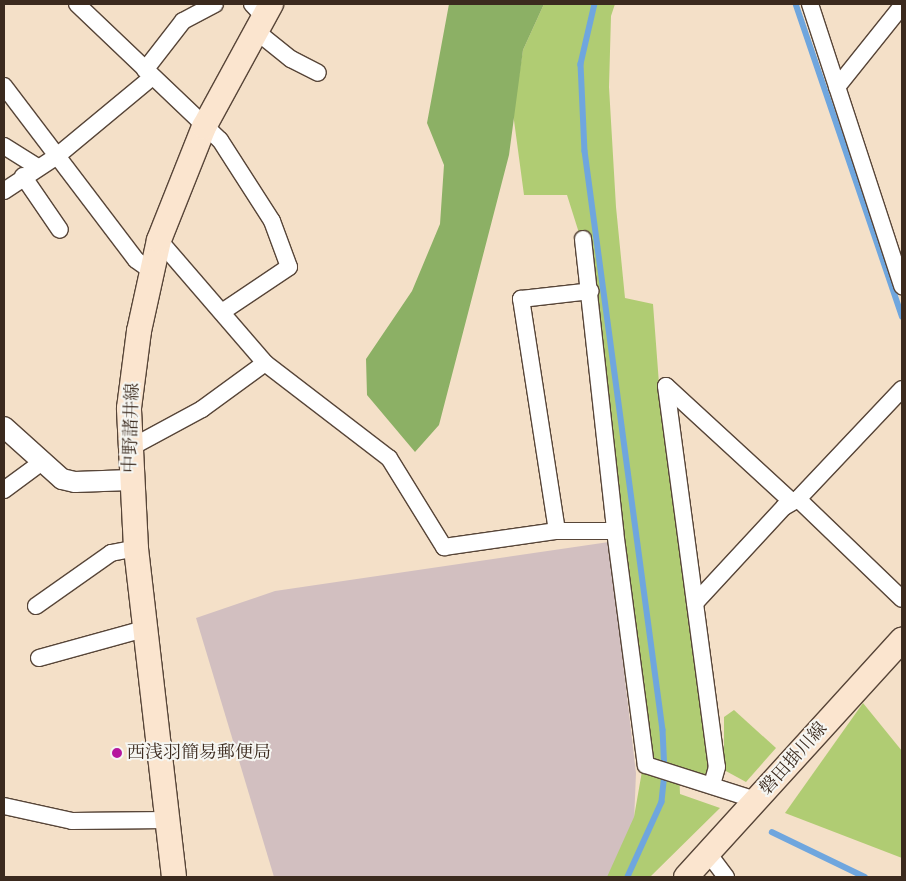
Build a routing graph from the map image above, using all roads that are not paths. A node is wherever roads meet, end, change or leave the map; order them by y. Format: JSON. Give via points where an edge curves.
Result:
{"nodes":[{"id":1,"x":77,"y":4,"type":"edge"},
{"id":2,"x":215,"y":4,"type":"edge"},
{"id":3,"x":810,"y":4,"type":"edge"},
{"id":4,"x":902,"y":6,"type":"edge"},
{"id":5,"x":261,"y":14,"type":"edge"},
{"id":6,"x":318,"y":73,"type":"dead end"},
{"id":7,"x":149,"y":74,"type":"junction"},
{"id":8,"x":4,"y":86,"type":"edge"},
{"id":9,"x":837,"y":87,"type":"junction"},
{"id":10,"x":204,"y":127,"type":"junction"},
{"id":11,"x":4,"y":146,"type":"edge"},
{"id":12,"x":57,"y":156,"type":"junction"},
{"id":13,"x":38,"y":167,"type":"junction"},
{"id":14,"x":23,"y":176,"type":"junction"},
{"id":15,"x":4,"y":190,"type":"edge"},
{"id":16,"x":60,"y":230,"type":"dead end"},
{"id":17,"x":583,"y":239,"type":"dead end"},
{"id":18,"x":159,"y":240,"type":"junction"},
{"id":19,"x":152,"y":271,"type":"junction"},
{"id":20,"x":902,"y":286,"type":"edge"},
{"id":21,"x":591,"y":291,"type":"junction"},
{"id":22,"x":222,"y":312,"type":"junction"},
{"id":23,"x":264,"y":363,"type":"junction"},
{"id":24,"x":902,"y":389,"type":"edge"},
{"id":25,"x":4,"y":427,"type":"edge"},
{"id":26,"x":130,"y":448,"type":"junction"},
{"id":27,"x":42,"y":462,"type":"junction"},
{"id":28,"x":131,"y":480,"type":"junction"},
{"id":29,"x":4,"y":490,"type":"edge"},
{"id":30,"x":795,"y":501,"type":"junction"},
{"id":31,"x":557,"y":531,"type":"junction"},
{"id":32,"x":614,"y":531,"type":"junction"},
{"id":33,"x":136,"y":548,"type":"junction"},
{"id":34,"x":902,"y":599,"type":"edge"},
{"id":35,"x":695,"y":604,"type":"junction"},
{"id":36,"x":36,"y":606,"type":"dead end"},
{"id":37,"x":144,"y":629,"type":"junction"},
{"id":38,"x":902,"y":640,"type":"edge"},
{"id":39,"x":39,"y":658,"type":"dead end"},
{"id":40,"x":712,"y":785,"type":"junction"},
{"id":41,"x":756,"y":800,"type":"junction"},
{"id":42,"x":4,"y":806,"type":"edge"},
{"id":43,"x":167,"y":820,"type":"junction"},
{"id":44,"x":708,"y":854,"type":"junction"},
{"id":45,"x":174,"y":877,"type":"edge"},
{"id":46,"x":686,"y":877,"type":"edge"},
{"id":47,"x":726,"y":877,"type":"edge"}],
"edges":[{"from":1,"to":7,"type":"street"},
{"from":2,"to":7,"type":"street","via":[[183,21]]},
{"from":3,"to":9,"type":"street"},
{"from":4,"to":9,"type":"street"},
{"from":5,"to":6,"type":"street","via":[[290,59]]},
{"from":5,"to":10,"type":"main road","name":"中野諸井線"},
{"from":7,"to":10,"type":"street"},
{"from":7,"to":12,"type":"street"},
{"from":8,"to":12,"type":"street"},
{"from":9,"to":20,"type":"street"},
{"from":10,"to":18,"type":"main road","name":"中野諸井線"},
{"from":10,"to":22,"type":"street","via":[[220,140],[272,221],[289,267]]},
{"from":11,"to":13,"type":"street"},
{"from":12,"to":13,"type":"street"},
{"from":12,"to":19,"type":"street","via":[[136,260]]},
{"from":13,"to":14,"type":"street"},
{"from":14,"to":15,"type":"street"},
{"from":14,"to":16,"type":"street"},
{"from":17,"to":21,"type":"street"},
{"from":18,"to":19,"type":"main road","name":"中野諸井線"},
{"from":18,"to":22,"type":"street"},
{"from":19,"to":26,"type":"main road","name":"中野諸井線","via":[[139,331],[129,408]]},
{"from":21,"to":31,"type":"street","via":[[520,299]]},
{"from":21,"to":32,"type":"street"},
{"from":22,"to":23,"type":"street"},
{"from":23,"to":26,"type":"street","via":[[202,409]]},
{"from":23,"to":31,"type":"street","via":[[389,458],[444,547]]},
{"from":24,"to":30,"type":"street"},
{"from":25,"to":27,"type":"street"},
{"from":26,"to":28,"type":"main road","name":"中野諸井線"},
{"from":27,"to":28,"type":"street","via":[[62,479],[75,482]]},
{"from":27,"to":29,"type":"street"},
{"from":28,"to":33,"type":"main road","name":"中野諸井線"},
{"from":30,"to":34,"type":"street"},
{"from":30,"to":35,"type":"street","via":[[784,507]]},
{"from":30,"to":35,"type":"street","via":[[666,386]]},
{"from":31,"to":32,"type":"street"},
{"from":32,"to":40,"type":"street","via":[[646,765]]},
{"from":33,"to":36,"type":"street","via":[[111,553]]},
{"from":33,"to":37,"type":"main road","name":"中野諸井線"},
{"from":35,"to":40,"type":"street","via":[[717,767]]},
{"from":37,"to":39,"type":"street"},
{"from":37,"to":43,"type":"main road","name":"中野諸井線"},
{"from":38,"to":41,"type":"main road","name":"磐田掛川線"},
{"from":40,"to":41,"type":"street"},
{"from":41,"to":44,"type":"main road","name":"磐田掛川線"},
{"from":42,"to":43,"type":"street","via":[[72,821]]},
{"from":43,"to":45,"type":"main road","name":"中野諸井線"},
{"from":44,"to":46,"type":"main road","name":"磐田掛川線"},
{"from":44,"to":47,"type":"street"}]}
